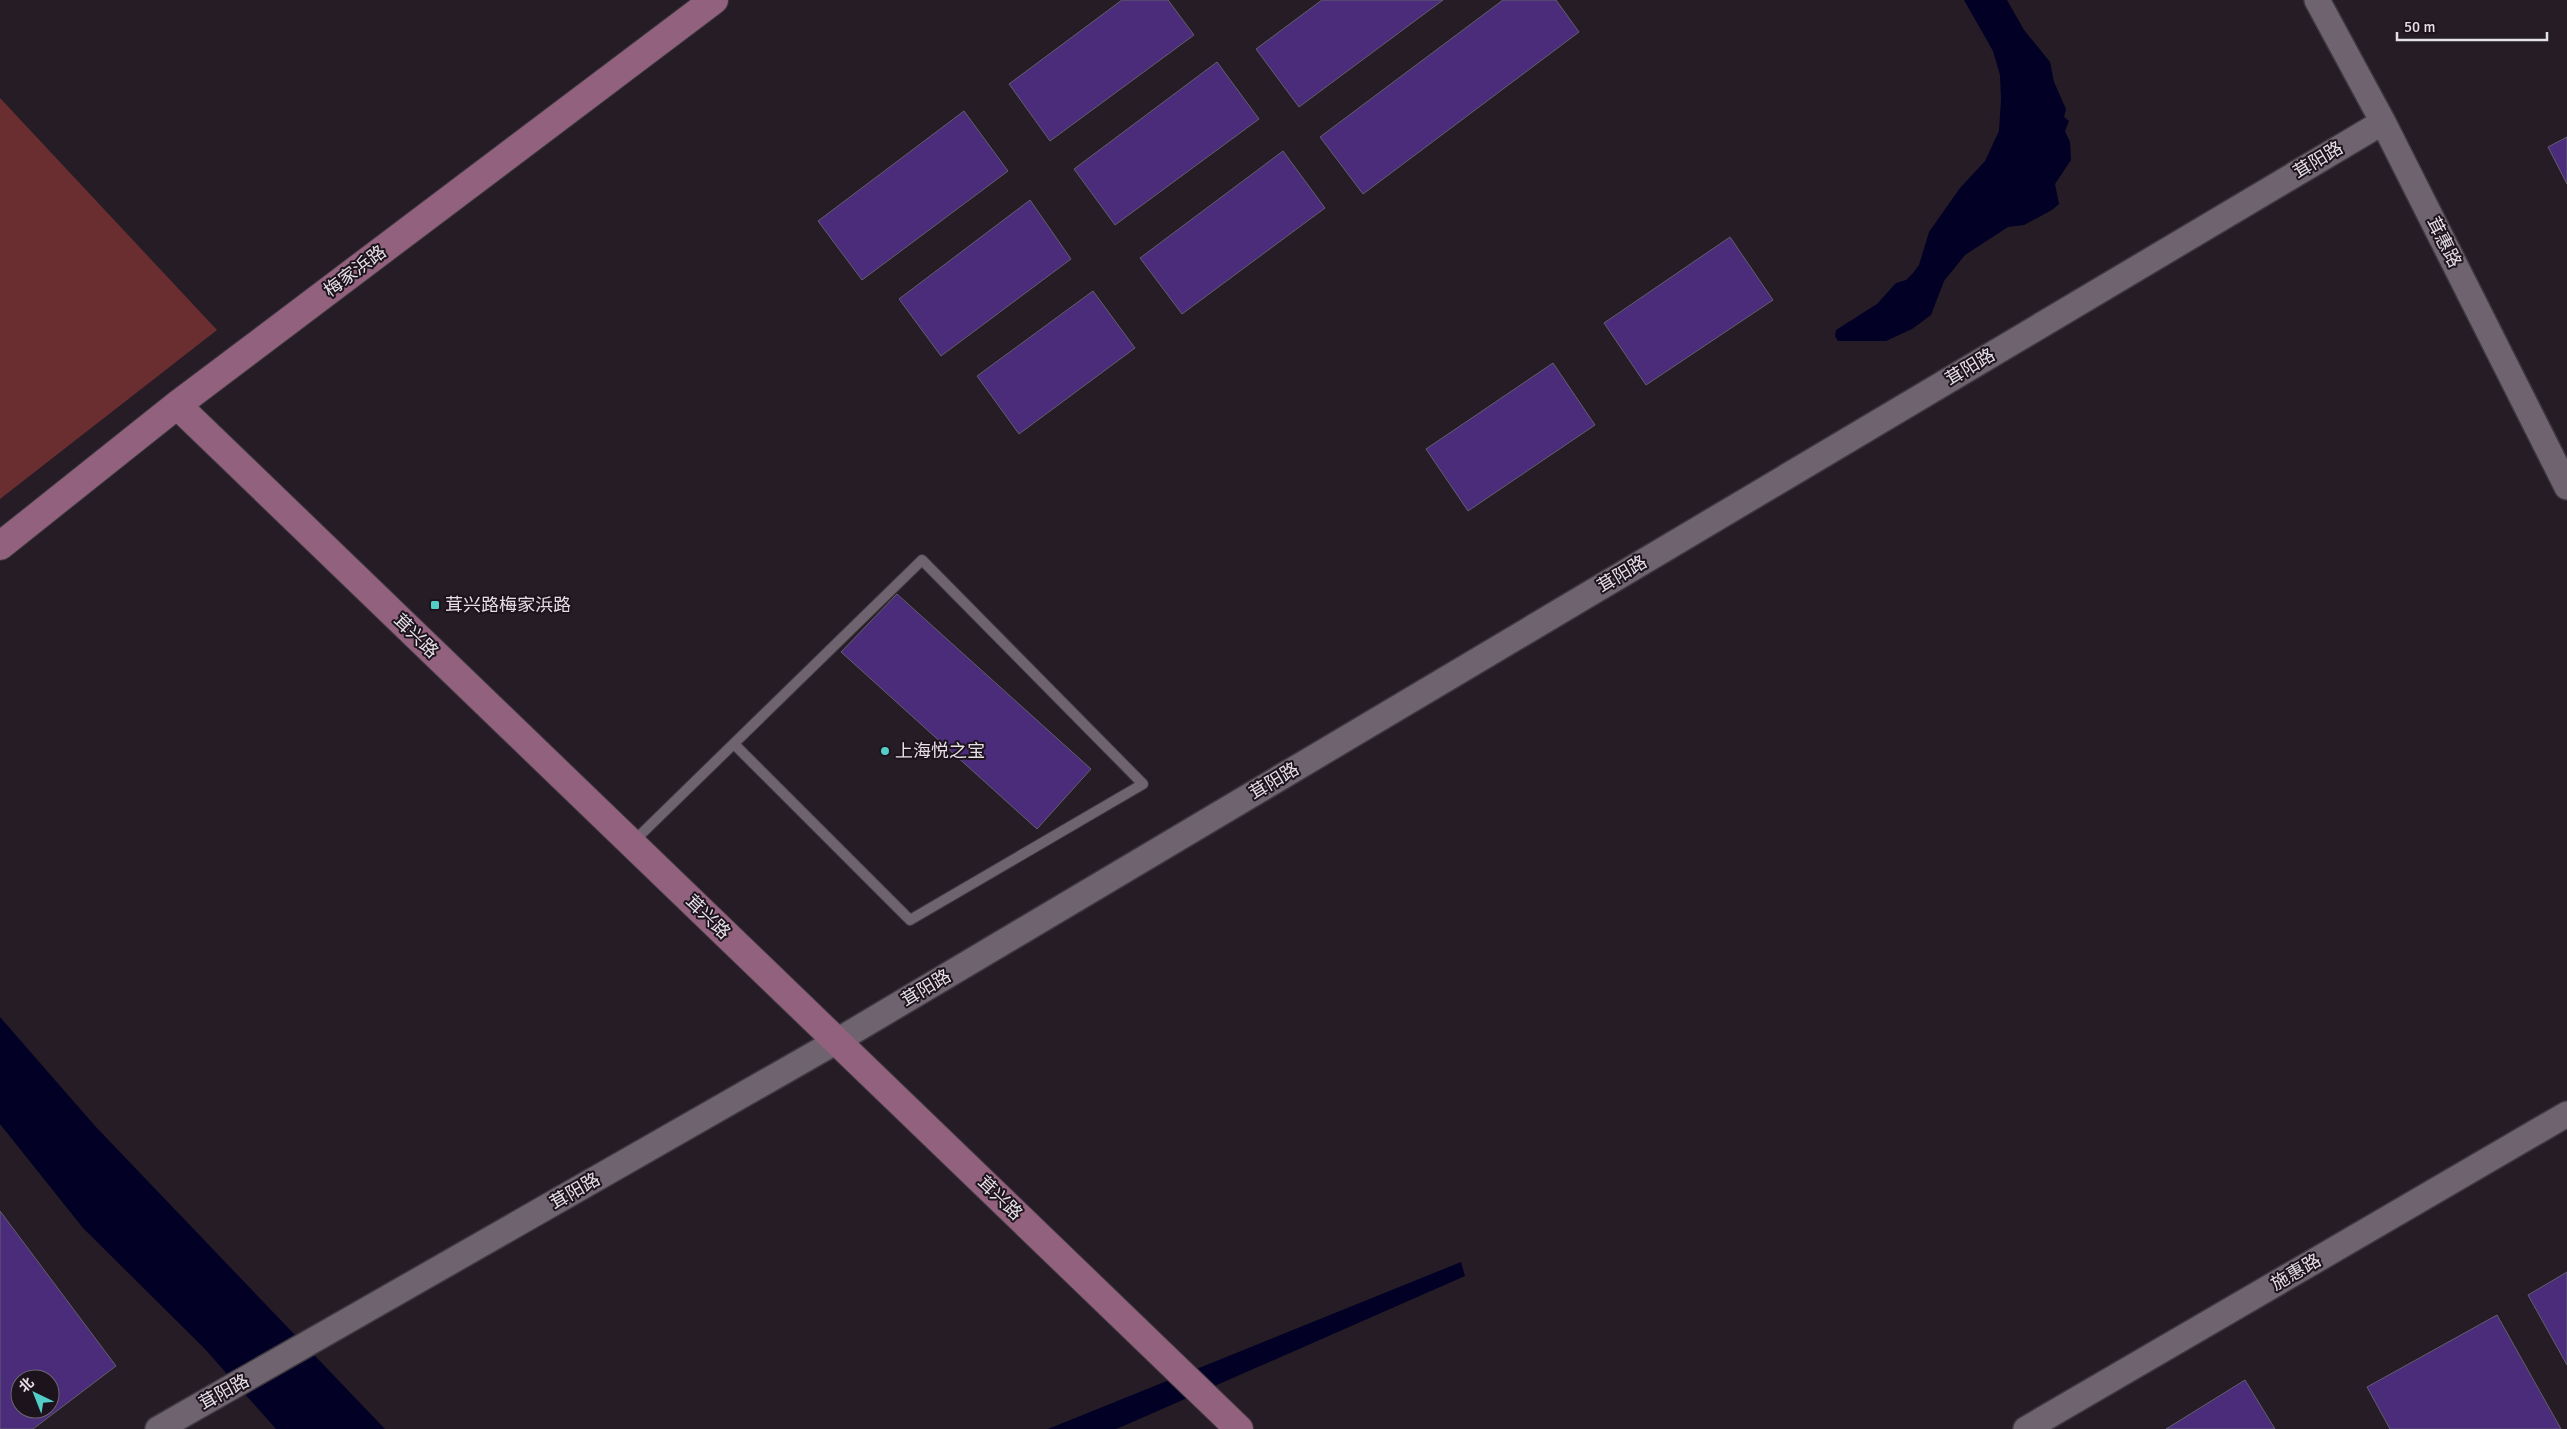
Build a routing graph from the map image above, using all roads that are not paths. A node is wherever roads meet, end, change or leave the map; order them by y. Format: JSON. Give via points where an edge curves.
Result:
{"nodes":[{"id":1,"x":714,"y":0,"type":"edge"},
{"id":2,"x":2317,"y":0,"type":"edge"},
{"id":3,"x":2383,"y":122,"type":"junction"},
{"id":4,"x":177,"y":405,"type":"junction"},
{"id":5,"x":2567,"y":487,"type":"edge"},
{"id":6,"x":0,"y":546,"type":"edge"},
{"id":7,"x":734,"y":744,"type":"junction"},
{"id":8,"x":632,"y":844,"type":"junction"},
{"id":9,"x":837,"y":1041,"type":"junction"},
{"id":10,"x":2567,"y":1114,"type":"edge"},
{"id":11,"x":1232,"y":1422,"type":"edge"},
{"id":12,"x":158,"y":1429,"type":"edge"},
{"id":13,"x":2026,"y":1429,"type":"edge"}],
"edges":[{"from":1,"to":4,"type":"main road","name":"梅家浜路"},
{"from":2,"to":3,"type":"street","name":"茸惠路"},
{"from":3,"to":5,"type":"street","name":"茸惠路"},
{"from":3,"to":9,"type":"street","name":"茸阳路"},
{"from":4,"to":6,"type":"main road","name":"梅家浜路"},
{"from":4,"to":8,"type":"main road","name":"茸兴路"},
{"from":7,"to":7,"type":"lane","via":[[922,560],[1143,784],[910,920]]},
{"from":7,"to":8,"type":"lane"},
{"from":8,"to":9,"type":"main road","name":"茸兴路"},
{"from":9,"to":11,"type":"main road","name":"茸兴路"},
{"from":9,"to":12,"type":"street","name":"茸阳路"},
{"from":10,"to":13,"type":"street","name":"施惠路"}]}
